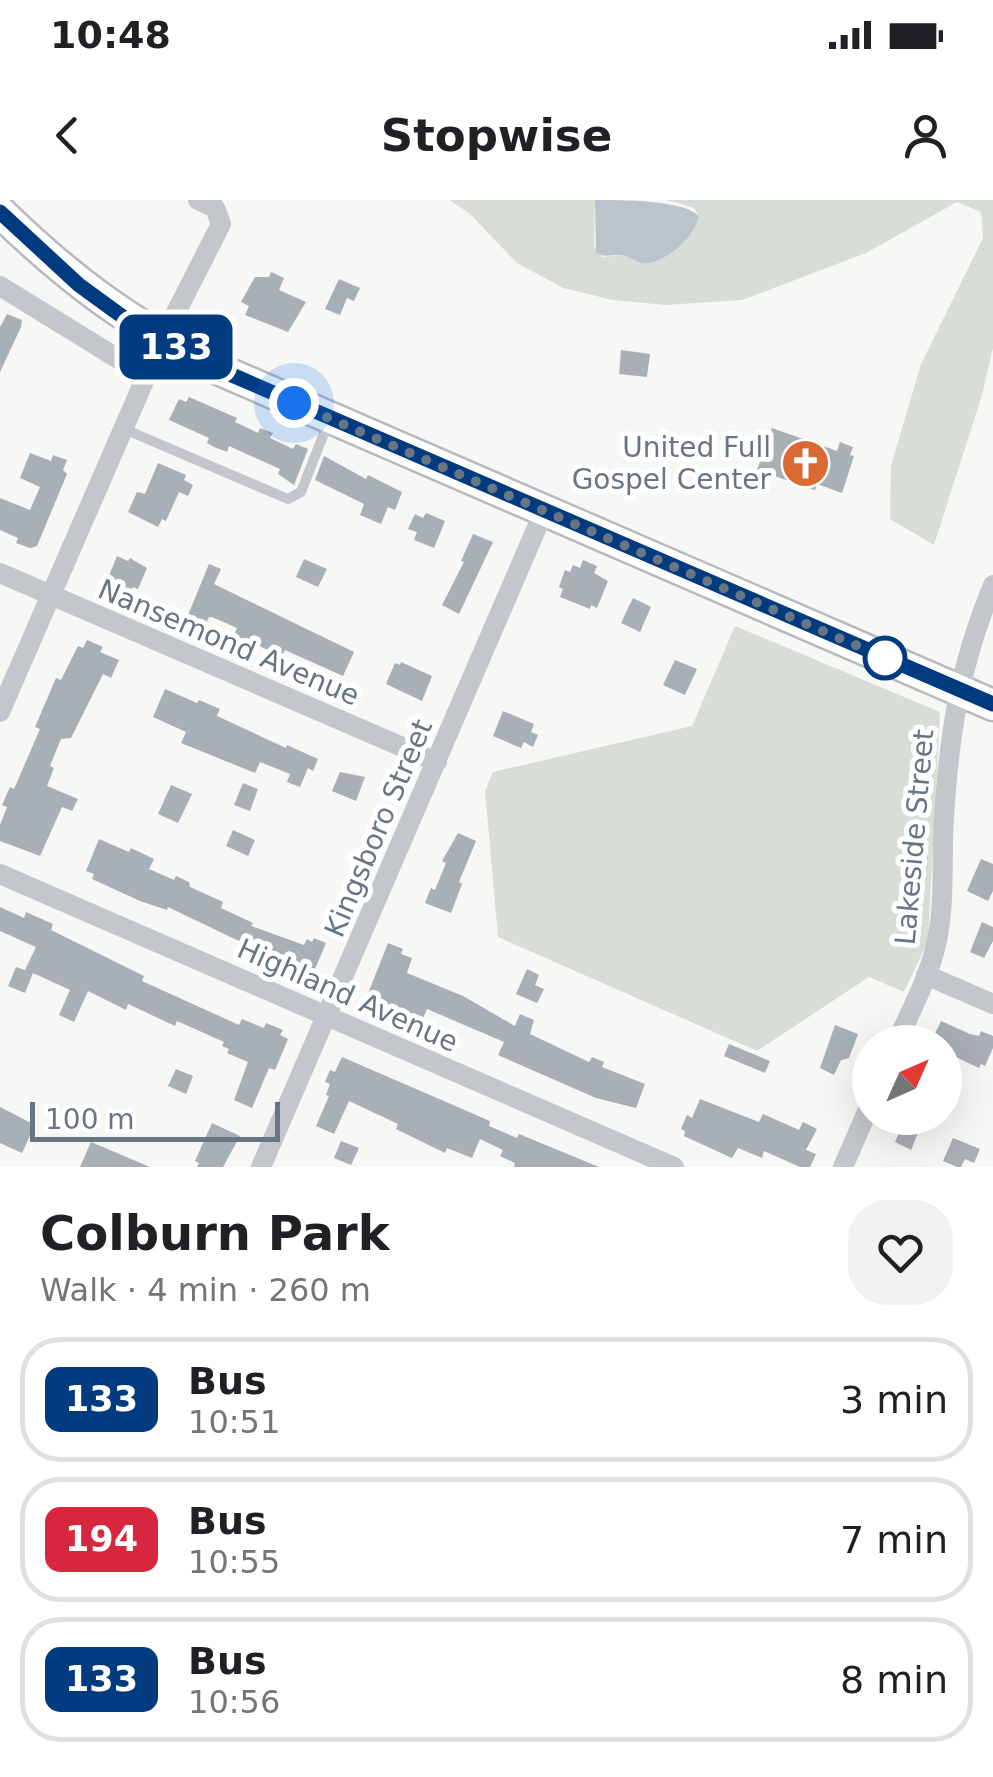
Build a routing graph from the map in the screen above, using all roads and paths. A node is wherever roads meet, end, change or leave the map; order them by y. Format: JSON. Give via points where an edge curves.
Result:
{"nodes":[{"id":1,"x":198,"y":200,"type":"edge"},
{"id":2,"x":0,"y":212,"type":"edge"},
{"id":3,"x":0,"y":286,"type":"edge"},
{"id":4,"x":162,"y":340,"type":"junction"},
{"id":5,"x":146,"y":376,"type":"junction"},
{"id":6,"x":330,"y":418,"type":"junction"},
{"id":7,"x":123,"y":429,"type":"junction"},
{"id":8,"x":544,"y":511,"type":"junction"},
{"id":9,"x":0,"y":573,"type":"edge"},
{"id":10,"x":993,"y":586,"type":"edge"},
{"id":11,"x":50,"y":595,"type":"junction"},
{"id":12,"x":958,"y":689,"type":"junction"},
{"id":13,"x":993,"y":704,"type":"edge"},
{"id":14,"x":0,"y":712,"type":"edge"},
{"id":15,"x":436,"y":762,"type":"junction"},
{"id":16,"x":0,"y":874,"type":"edge"},
{"id":17,"x":926,"y":974,"type":"junction"},
{"id":18,"x":993,"y":1004,"type":"edge"},
{"id":19,"x":326,"y":1016,"type":"junction"},
{"id":20,"x":904,"y":1025,"type":"edge"},
{"id":21,"x":857,"y":1135,"type":"edge"},
{"id":22,"x":262,"y":1167,"type":"edge"},
{"id":23,"x":674,"y":1167,"type":"edge"},
{"id":24,"x":844,"y":1167,"type":"edge"}],
"edges":[{"from":1,"to":4,"type":"street","via":[[215,208],[221,224]]},
{"from":2,"to":4,"type":"main road","via":[[79,285]]},
{"from":3,"to":5,"type":"street"},
{"from":4,"to":5,"type":"street"},
{"from":4,"to":6,"type":"main road"},
{"from":5,"to":7,"type":"street"},
{"from":6,"to":7,"type":"lane","via":[[301,492],[288,499]]},
{"from":6,"to":8,"type":"main road"},
{"from":7,"to":11,"type":"street"},
{"from":8,"to":12,"type":"main road"},
{"from":8,"to":15,"type":"street","name":"Kingsboro Street"},
{"from":9,"to":11,"type":"street","name":"Nansemond Avenue"},
{"from":10,"to":12,"type":"street","name":"Lakeside Street"},
{"from":11,"to":14,"type":"street"},
{"from":11,"to":15,"type":"street","name":"Nansemond Avenue"},
{"from":12,"to":13,"type":"main road"},
{"from":12,"to":17,"type":"street","name":"Lakeside Street","via":[[941,918]]},
{"from":15,"to":19,"type":"street","name":"Kingsboro Street"},
{"from":16,"to":19,"type":"street","name":"Highland Avenue"},
{"from":17,"to":18,"type":"street"},
{"from":17,"to":20,"type":"street","name":"Lakeside Street"},
{"from":19,"to":22,"type":"street","name":"Kingsboro Street"},
{"from":19,"to":23,"type":"street","name":"Highland Avenue"},
{"from":21,"to":24,"type":"street"}]}
